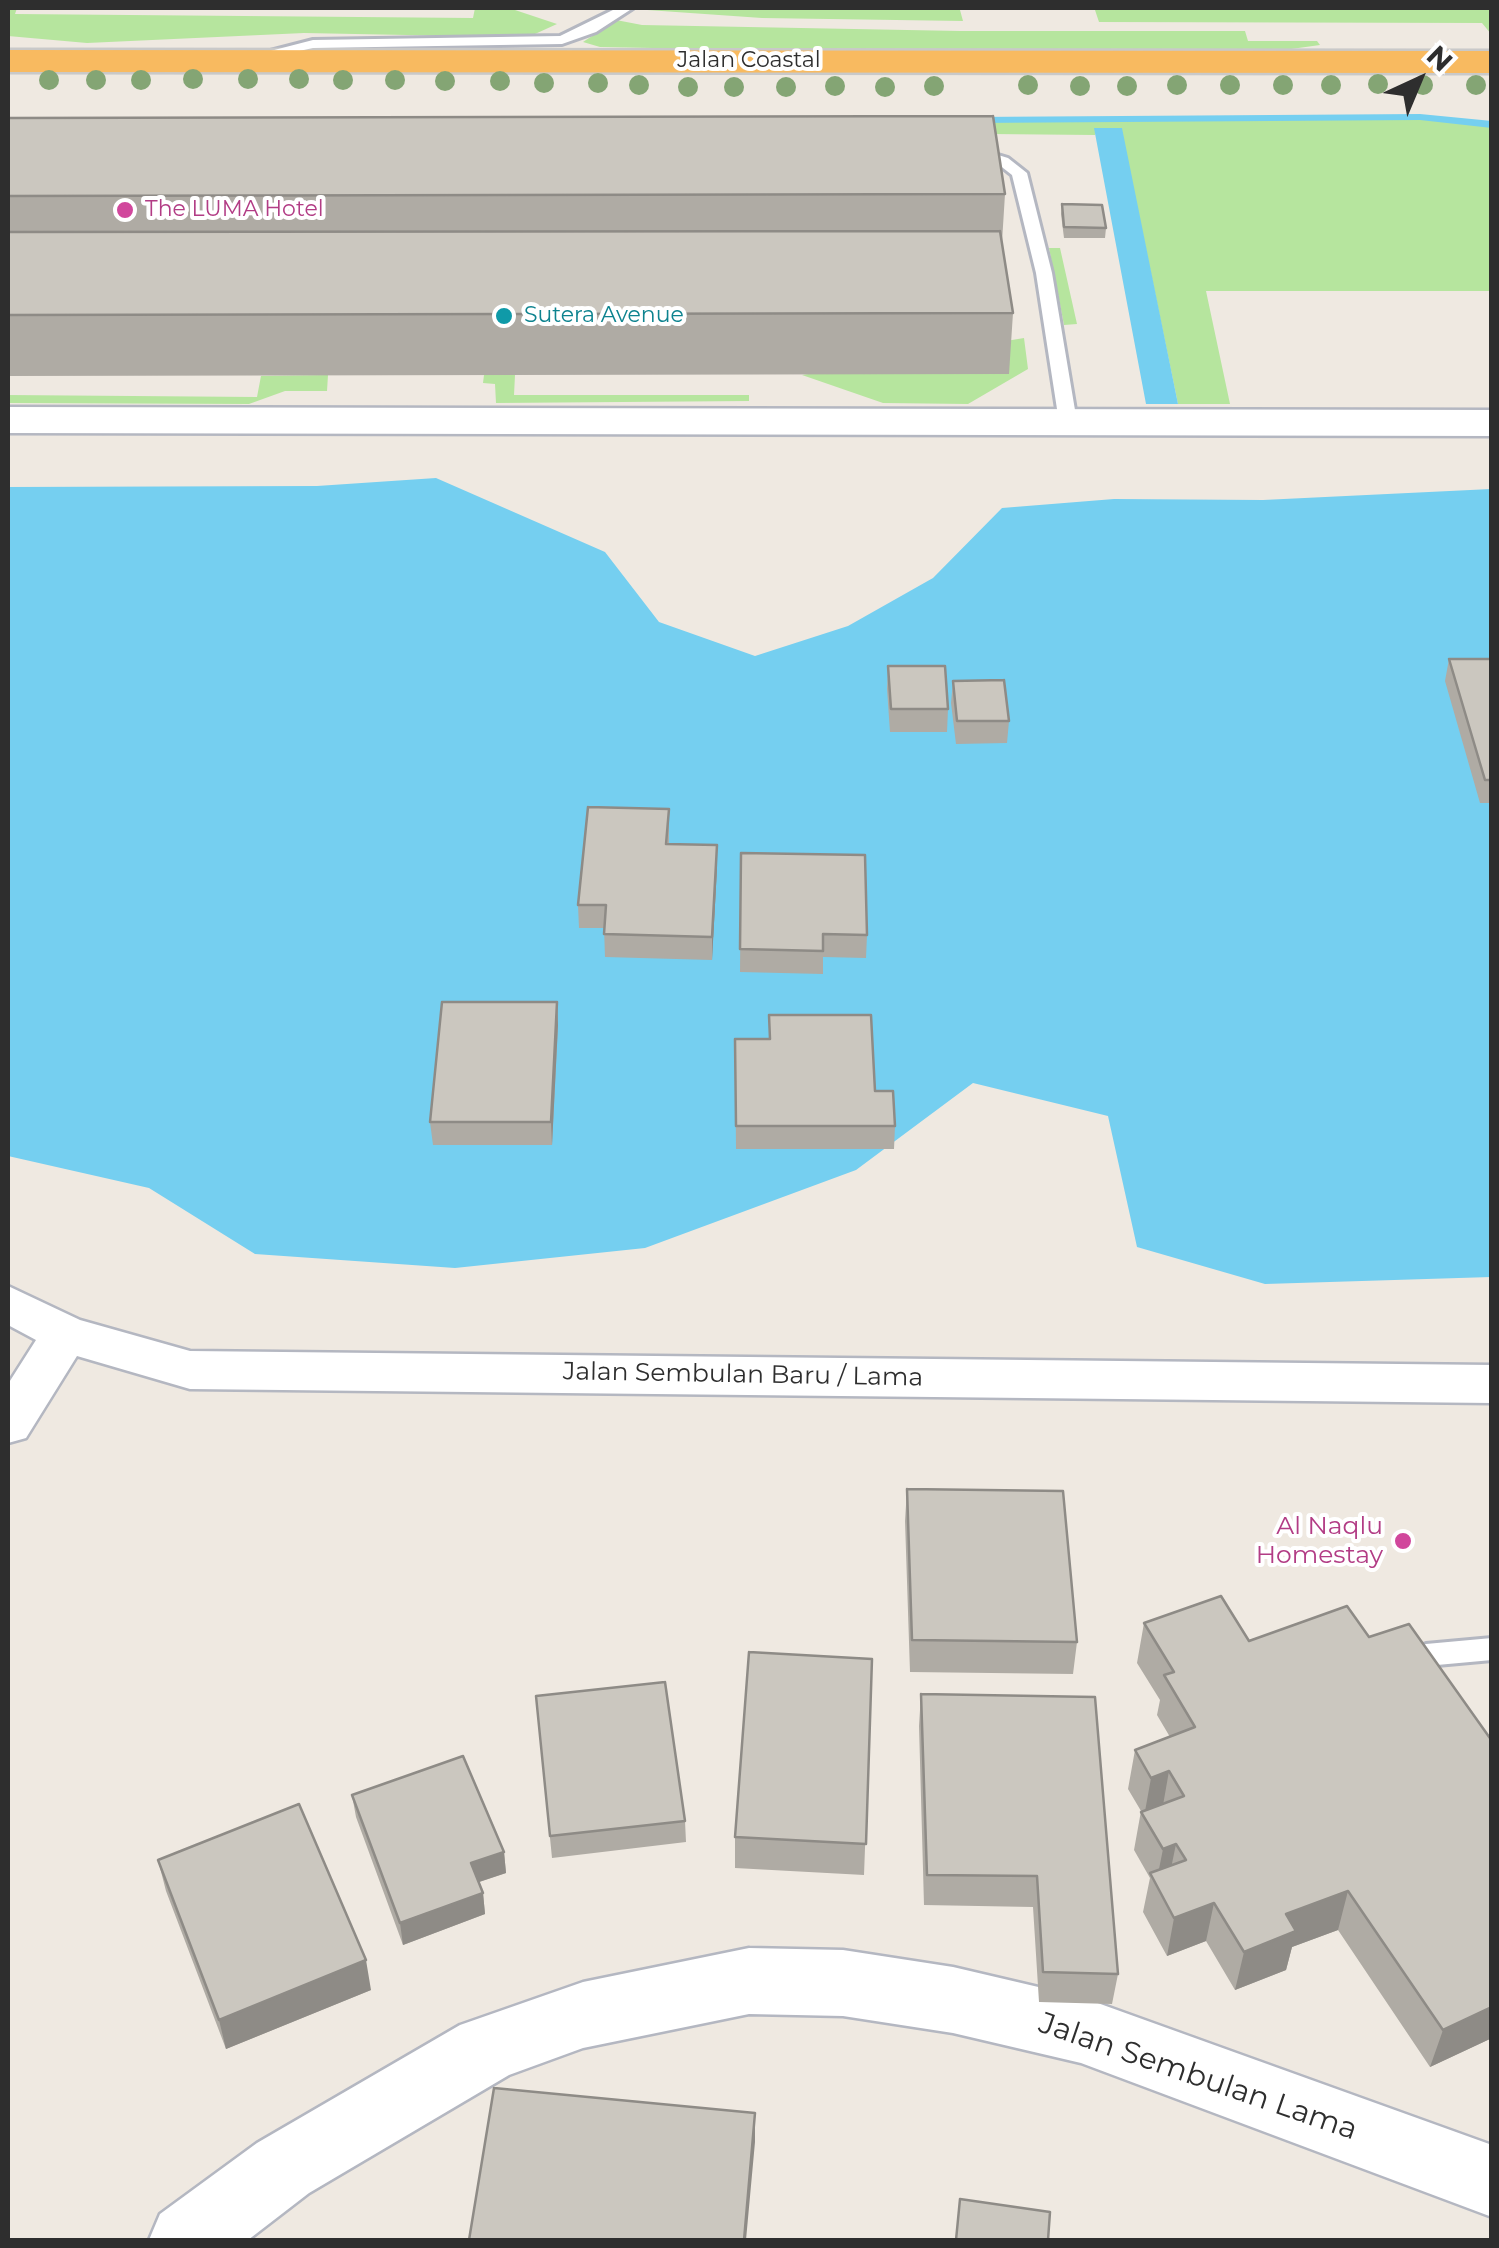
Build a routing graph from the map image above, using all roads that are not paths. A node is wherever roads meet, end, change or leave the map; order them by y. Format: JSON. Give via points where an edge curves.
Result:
{"nodes":[{"id":1,"x":626,"y":8,"type":"edge"},
{"id":2,"x":8,"y":61,"type":"edge"},
{"id":3,"x":235,"y":61,"type":"junction"},
{"id":4,"x":1492,"y":62,"type":"edge"},
{"id":5,"x":1492,"y":94,"type":"edge"},
{"id":6,"x":1073,"y":96,"type":"dead end"},
{"id":7,"x":960,"y":150,"type":"edge"},
{"id":8,"x":8,"y":420,"type":"edge"},
{"id":9,"x":1068,"y":422,"type":"junction"},
{"id":10,"x":1492,"y":423,"type":"edge"},
{"id":11,"x":8,"y":1304,"type":"edge"},
{"id":12,"x":65,"y":1334,"type":"junction"},
{"id":13,"x":1492,"y":1384,"type":"edge"},
{"id":14,"x":8,"y":1424,"type":"edge"},
{"id":15,"x":1492,"y":1649,"type":"edge"},
{"id":16,"x":1426,"y":1655,"type":"edge"},
{"id":17,"x":1492,"y":2181,"type":"edge"},
{"id":18,"x":186,"y":2240,"type":"edge"}],
"edges":[{"from":1,"to":3,"type":"lane","via":[[562,40],[312,44]]},
{"from":2,"to":3,"type":"highway","name":"Jalan Coastal"},
{"from":3,"to":4,"type":"highway","name":"Jalan Coastal"},
{"from":5,"to":6,"type":"highway"},
{"from":7,"to":9,"type":"lane","via":[[1003,161],[1019,174],[1044,273]]},
{"from":8,"to":9,"type":"street"},
{"from":9,"to":10,"type":"street"},
{"from":11,"to":12,"type":"street","name":"Jalan Sembulan Baru / Lama"},
{"from":12,"to":13,"type":"street","name":"Jalan Sembulan Baru / Lama","via":[[190,1370]]},
{"from":12,"to":14,"type":"street"},
{"from":15,"to":16,"type":"lane"},
{"from":17,"to":18,"type":"street","name":"Jalan Sembulan Lama","via":[[1081,2030],[843,1983],[750,1981],[583,2015],[486,2049],[282,2168]]}]}
